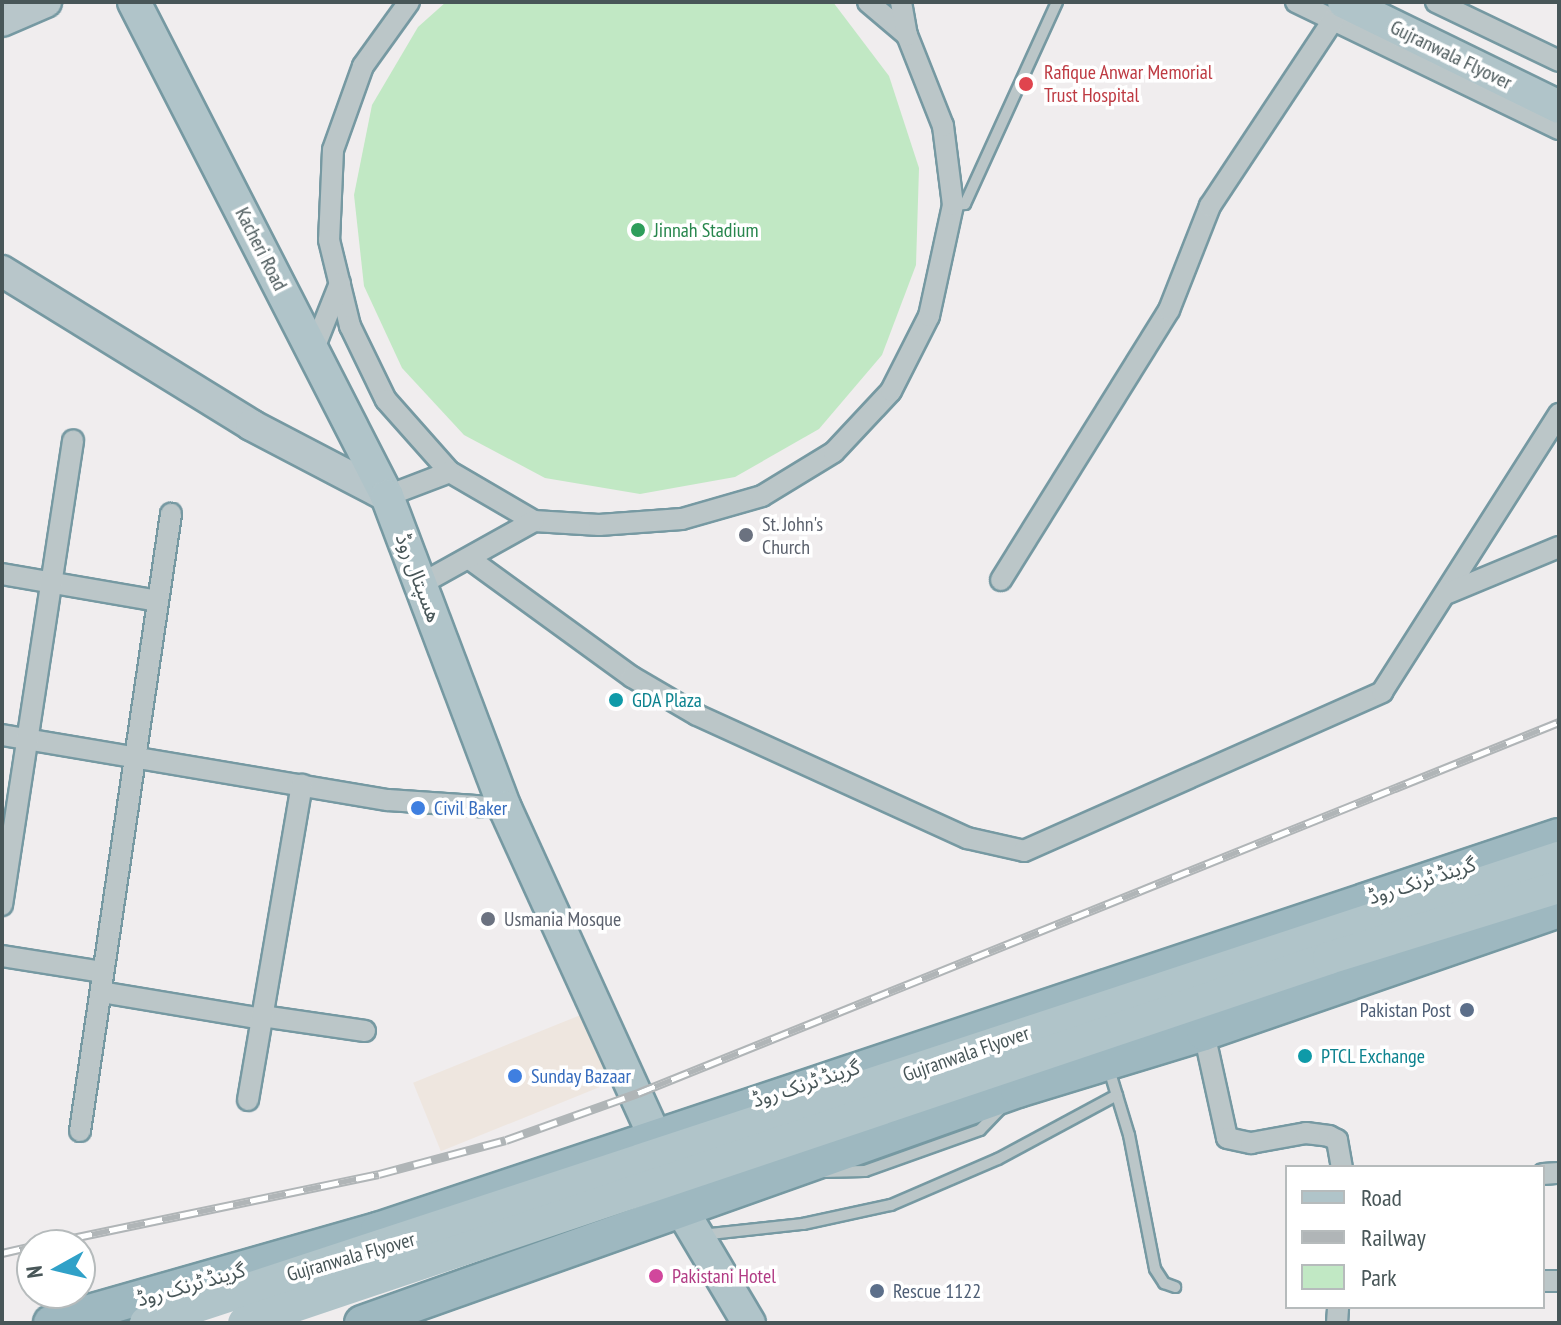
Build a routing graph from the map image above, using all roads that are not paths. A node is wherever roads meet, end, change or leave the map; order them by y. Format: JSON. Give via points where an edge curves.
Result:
{"nodes":[{"id":1,"x":46,"y":2,"type":"edge"},
{"id":2,"x":134,"y":2,"type":"edge"},
{"id":3,"x":409,"y":2,"type":"edge"},
{"id":4,"x":868,"y":2,"type":"edge"},
{"id":5,"x":901,"y":2,"type":"edge"},
{"id":6,"x":1057,"y":2,"type":"edge"},
{"id":7,"x":1296,"y":2,"type":"edge"},
{"id":8,"x":1372,"y":2,"type":"edge"},
{"id":9,"x":1436,"y":2,"type":"edge"},
{"id":10,"x":1338,"y":11,"type":"edge"},
{"id":11,"x":2,"y":21,"type":"edge"},
{"id":12,"x":907,"y":35,"type":"junction"},
{"id":13,"x":1559,"y":61,"type":"edge"},
{"id":14,"x":1559,"y":93,"type":"edge"},
{"id":15,"x":1559,"y":107,"type":"edge"},
{"id":16,"x":1559,"y":129,"type":"edge"},
{"id":17,"x":953,"y":205,"type":"junction"},
{"id":18,"x":2,"y":271,"type":"edge"},
{"id":19,"x":340,"y":283,"type":"junction"},
{"id":20,"x":313,"y":351,"type":"junction"},
{"id":21,"x":1559,"y":414,"type":"edge"},
{"id":22,"x":1552,"y":438,"type":"edge"},
{"id":23,"x":73,"y":440,"type":"dead end"},
{"id":24,"x":450,"y":472,"type":"junction"},
{"id":25,"x":387,"y":496,"type":"junction"},
{"id":26,"x":171,"y":514,"type":"dead end"},
{"id":27,"x":534,"y":521,"type":"junction"},
{"id":28,"x":1559,"y":547,"type":"edge"},
{"id":29,"x":471,"y":560,"type":"junction"},
{"id":30,"x":2,"y":574,"type":"edge"},
{"id":31,"x":1001,"y":580,"type":"dead end"},
{"id":32,"x":51,"y":582,"type":"junction"},
{"id":33,"x":421,"y":584,"type":"junction"},
{"id":34,"x":1448,"y":593,"type":"junction"},
{"id":35,"x":158,"y":601,"type":"junction"},
{"id":36,"x":2,"y":735,"type":"edge"},
{"id":37,"x":26,"y":740,"type":"junction"},
{"id":38,"x":135,"y":756,"type":"junction"},
{"id":39,"x":302,"y":785,"type":"junction"},
{"id":40,"x":505,"y":808,"type":"junction"},
{"id":41,"x":1559,"y":836,"type":"edge"},
{"id":42,"x":1559,"y":858,"type":"edge"},
{"id":43,"x":1559,"y":887,"type":"edge"},
{"id":44,"x":2,"y":905,"type":"edge"},
{"id":45,"x":1559,"y":910,"type":"edge"},
{"id":46,"x":2,"y":956,"type":"edge"},
{"id":47,"x":102,"y":982,"type":"junction"},
{"id":48,"x":262,"y":1018,"type":"junction"},
{"id":49,"x":987,"y":1024,"type":"junction"},
{"id":50,"x":365,"y":1031,"type":"dead end"},
{"id":51,"x":1204,"y":1033,"type":"junction"},
{"id":52,"x":1112,"y":1080,"type":"junction"},
{"id":53,"x":1018,"y":1090,"type":"junction"},
{"id":54,"x":248,"y":1100,"type":"dead end"},
{"id":55,"x":80,"y":1131,"type":"dead end"},
{"id":56,"x":654,"y":1135,"type":"junction"},
{"id":57,"x":1342,"y":1165,"type":"edge"},
{"id":58,"x":690,"y":1221,"type":"junction"},
{"id":59,"x":378,"y":1230,"type":"junction"},
{"id":60,"x":1175,"y":1287,"type":"dead end"},
{"id":61,"x":399,"y":1311,"type":"junction"},
{"id":62,"x":51,"y":1323,"type":"edge"},
{"id":63,"x":146,"y":1323,"type":"edge"},
{"id":64,"x":244,"y":1323,"type":"edge"},
{"id":65,"x":362,"y":1323,"type":"edge"},
{"id":66,"x":749,"y":1323,"type":"edge"}],
"edges":[{"from":1,"to":11,"type":"main road"},
{"from":2,"to":20,"type":"main road","name":"Kacheri Road"},
{"from":3,"to":19,"type":"street","via":[[363,66],[333,150],[329,240]]},
{"from":4,"to":12,"type":"street"},
{"from":5,"to":12,"type":"street"},
{"from":6,"to":17,"type":"lane","via":[[965,204]]},
{"from":7,"to":10,"type":"street"},
{"from":8,"to":14,"type":"main road","name":"Gujranwala Flyover"},
{"from":9,"to":13,"type":"street"},
{"from":10,"to":15,"type":"main road","name":"Gujranwala Flyover"},
{"from":10,"to":16,"type":"street"},
{"from":10,"to":31,"type":"street","via":[[1210,206],[1169,310]]},
{"from":12,"to":17,"type":"street","via":[[943,126]]},
{"from":17,"to":27,"type":"street","via":[[929,316],[891,391],[834,452],[762,496],[682,519],[599,525]]},
{"from":18,"to":25,"type":"main road","via":[[251,425]]},
{"from":19,"to":20,"type":"street"},
{"from":19,"to":24,"type":"street","via":[[350,326],[386,400]]},
{"from":20,"to":25,"type":"main road","name":"Kacheri Road"},
{"from":21,"to":22,"type":"street"},
{"from":22,"to":34,"type":"street"},
{"from":23,"to":32,"type":"street"},
{"from":24,"to":25,"type":"street"},
{"from":24,"to":27,"type":"street"},
{"from":25,"to":33,"type":"main road","name":"ھسپتال روڈ"},
{"from":26,"to":35,"type":"street"},
{"from":27,"to":29,"type":"street"},
{"from":28,"to":34,"type":"street"},
{"from":29,"to":33,"type":"street"},
{"from":29,"to":34,"type":"street","via":[[632,677],[697,715],[967,838],[1024,851],[1382,692]]},
{"from":30,"to":32,"type":"street"},
{"from":32,"to":35,"type":"street"},
{"from":32,"to":37,"type":"street"},
{"from":33,"to":40,"type":"main road","name":"ھسپتال روڈ"},
{"from":35,"to":38,"type":"street"},
{"from":36,"to":37,"type":"street"},
{"from":37,"to":38,"type":"street"},
{"from":37,"to":44,"type":"street"},
{"from":38,"to":39,"type":"street"},
{"from":38,"to":47,"type":"street"},
{"from":39,"to":40,"type":"street","via":[[388,800]]},
{"from":39,"to":48,"type":"street"},
{"from":40,"to":56,"type":"main road","name":"ھسپتال روڈ"},
{"from":41,"to":49,"type":"highway","name":"گرینڈ ٹرنک روڈ"},
{"from":42,"to":63,"type":"main road","name":"Gujranwala Flyover","bridge":true},
{"from":43,"to":64,"type":"main road","name":"Gujranwala Flyover","bridge":true,"via":[[1315,963]]},
{"from":45,"to":51,"type":"highway"},
{"from":46,"to":47,"type":"street"},
{"from":47,"to":48,"type":"street"},
{"from":47,"to":55,"type":"street"},
{"from":48,"to":50,"type":"street"},
{"from":48,"to":54,"type":"street"},
{"from":49,"to":53,"type":"highway"},
{"from":49,"to":56,"type":"highway","name":"گرینڈ ٹرنک روڈ"},
{"from":51,"to":52,"type":"highway"},
{"from":51,"to":57,"type":"street","via":[[1227,1138],[1237,1144],[1306,1133],[1329,1136],[1337,1140]]},
{"from":52,"to":53,"type":"highway"},
{"from":52,"to":58,"type":"lane","via":[[998,1159],[891,1205],[803,1224]]},
{"from":52,"to":60,"type":"lane","via":[[1129,1135],[1155,1269],[1164,1283]]},
{"from":53,"to":58,"type":"highway","via":[[806,1165]]},
{"from":56,"to":59,"type":"highway","name":"گرینڈ ٹرنک روڈ"},
{"from":58,"to":61,"type":"highway"},
{"from":58,"to":66,"type":"main road"},
{"from":59,"to":61,"type":"highway"},
{"from":59,"to":62,"type":"highway","name":"گرینڈ ٹرنک روڈ"},
{"from":61,"to":65,"type":"highway"}]}
